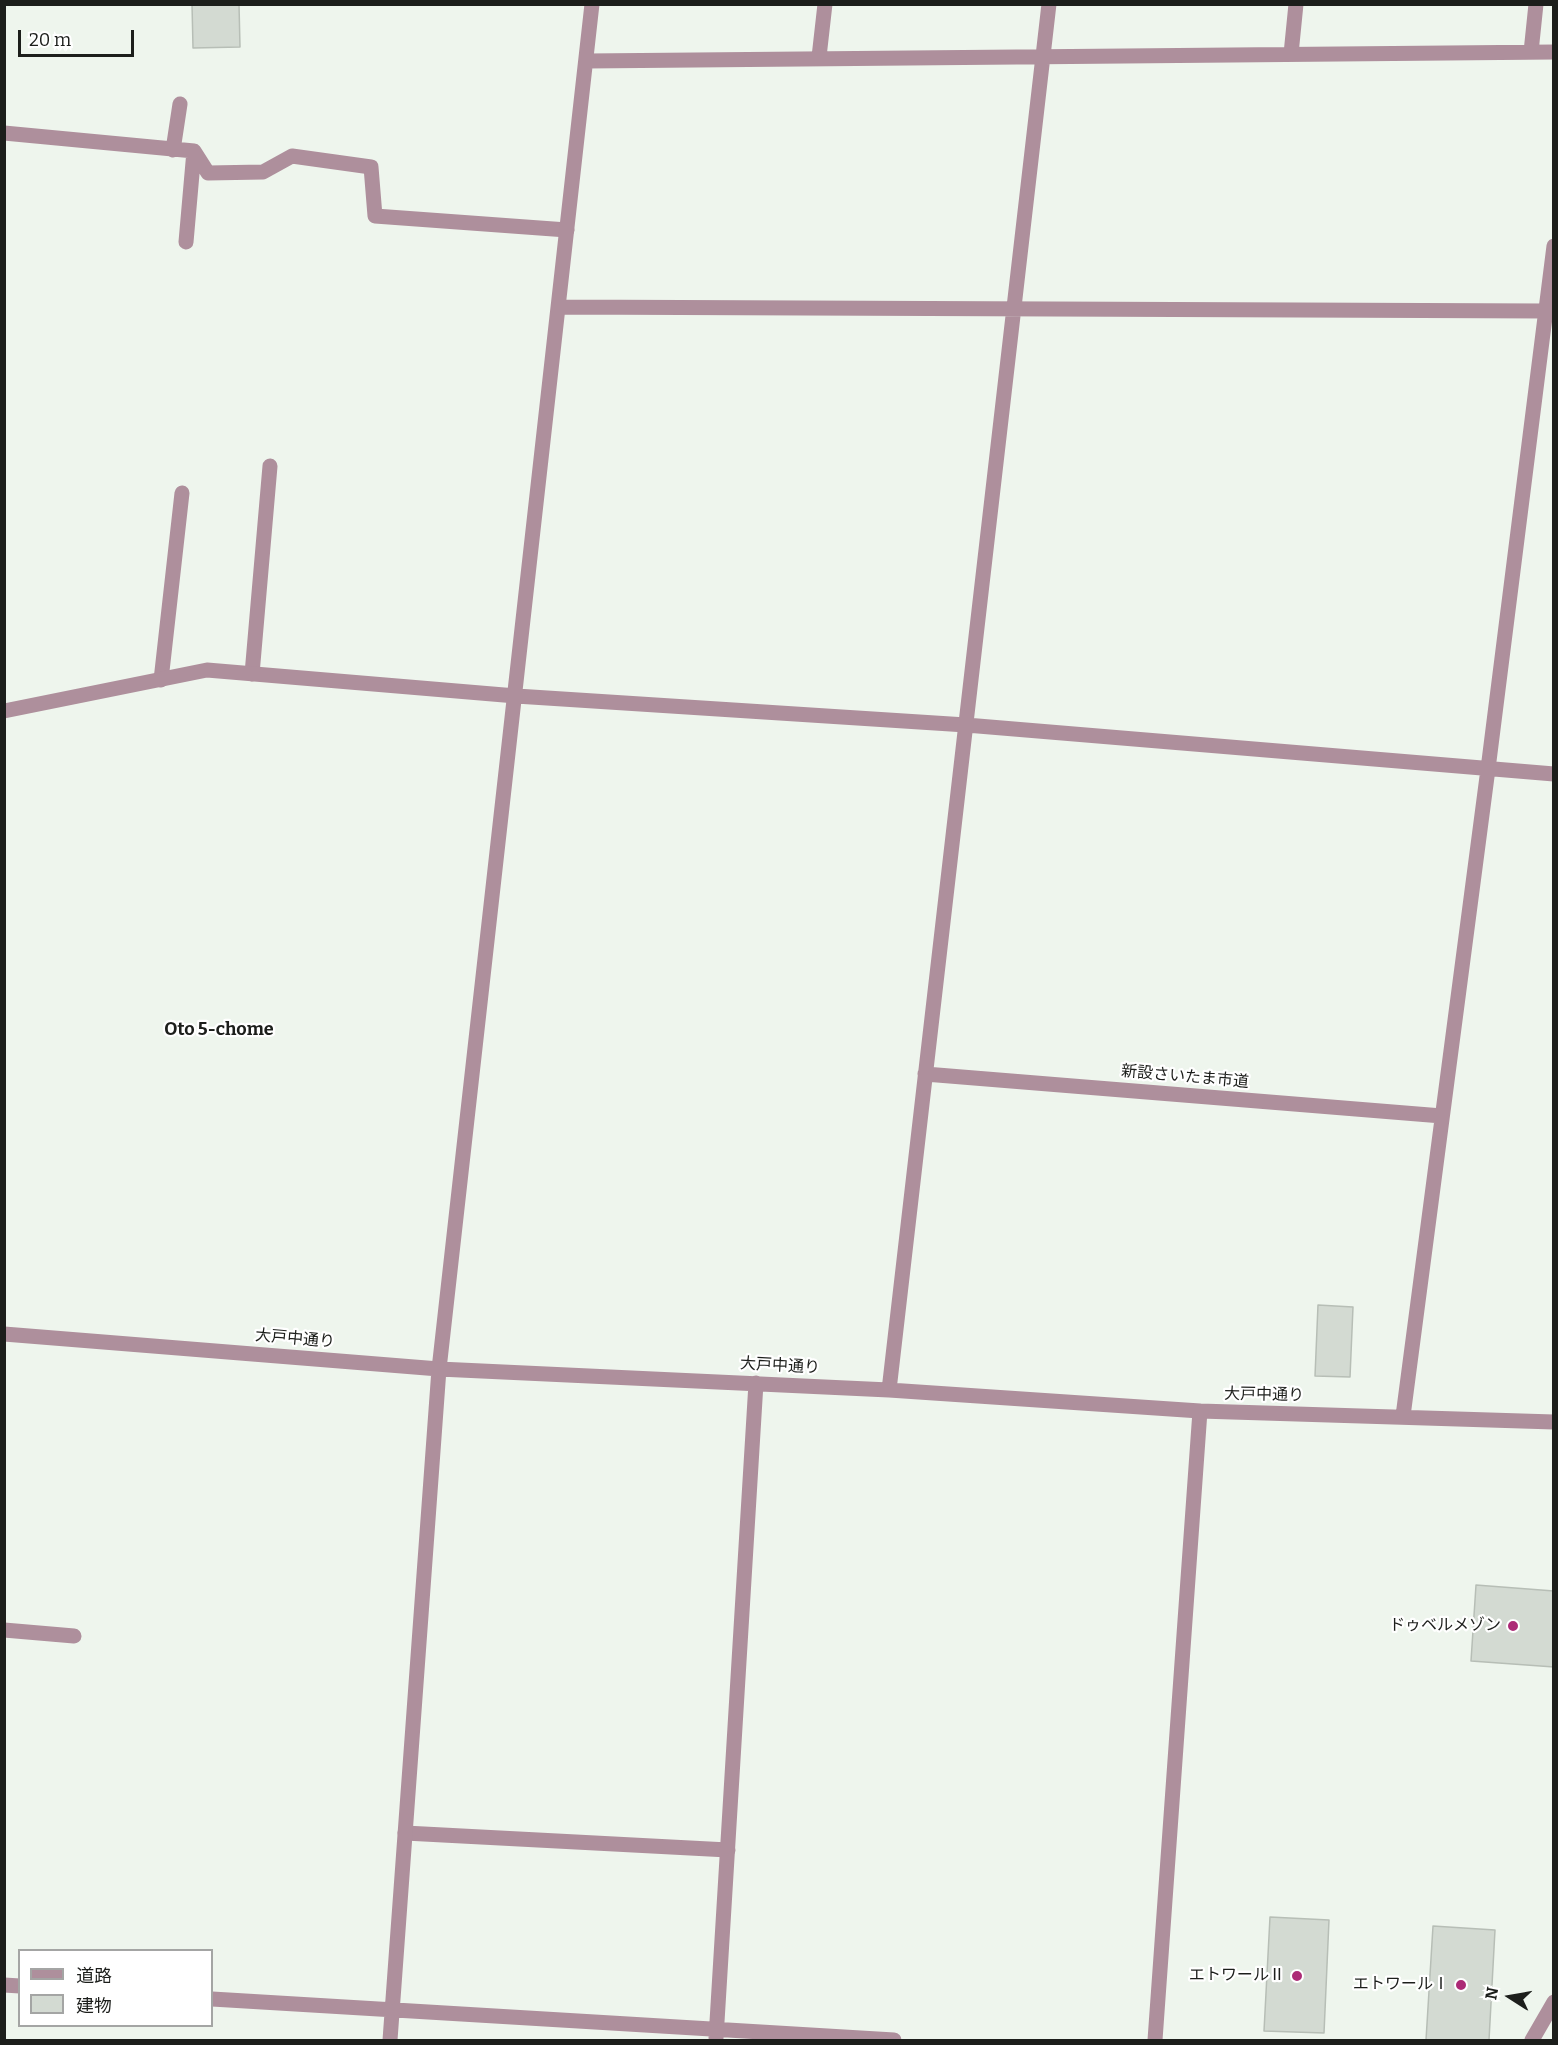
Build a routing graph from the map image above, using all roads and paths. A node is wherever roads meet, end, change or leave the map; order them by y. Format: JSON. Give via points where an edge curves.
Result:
{"nodes":[{"id":1,"x":592,"y":4,"type":"edge"},
{"id":2,"x":825,"y":4,"type":"edge"},
{"id":3,"x":1049,"y":4,"type":"edge"},
{"id":4,"x":1296,"y":4,"type":"edge"},
{"id":5,"x":1536,"y":4,"type":"edge"},
{"id":6,"x":1531,"y":52,"type":"junction"},
{"id":7,"x":1554,"y":52,"type":"edge"},
{"id":8,"x":1291,"y":54,"type":"junction"},
{"id":9,"x":1043,"y":55,"type":"junction"},
{"id":10,"x":819,"y":57,"type":"junction"},
{"id":11,"x":586,"y":61,"type":"junction"},
{"id":12,"x":180,"y":104,"type":"dead end"},
{"id":13,"x":4,"y":133,"type":"edge"},
{"id":14,"x":173,"y":150,"type":"junction"},
{"id":15,"x":194,"y":152,"type":"junction"},
{"id":16,"x":567,"y":230,"type":"junction"},
{"id":17,"x":186,"y":242,"type":"dead end"},
{"id":18,"x":1554,"y":246,"type":"edge"},
{"id":19,"x":558,"y":307,"type":"junction"},
{"id":20,"x":1014,"y":309,"type":"junction"},
{"id":21,"x":1545,"y":311,"type":"junction"},
{"id":22,"x":270,"y":466,"type":"dead end"},
{"id":23,"x":182,"y":493,"type":"dead end"},
{"id":24,"x":252,"y":674,"type":"junction"},
{"id":25,"x":161,"y":680,"type":"junction"},
{"id":26,"x":516,"y":696,"type":"junction"},
{"id":27,"x":4,"y":711,"type":"edge"},
{"id":28,"x":966,"y":725,"type":"junction"},
{"id":29,"x":1488,"y":769,"type":"junction"},
{"id":30,"x":1554,"y":774,"type":"edge"},
{"id":31,"x":925,"y":1074,"type":"junction"},
{"id":32,"x":1442,"y":1116,"type":"junction"},
{"id":33,"x":4,"y":1334,"type":"edge"},
{"id":34,"x":439,"y":1369,"type":"junction"},
{"id":35,"x":756,"y":1383,"type":"junction"},
{"id":36,"x":889,"y":1390,"type":"junction"},
{"id":37,"x":1200,"y":1411,"type":"junction"},
{"id":38,"x":1403,"y":1416,"type":"junction"},
{"id":39,"x":1554,"y":1422,"type":"edge"},
{"id":40,"x":4,"y":1630,"type":"edge"},
{"id":41,"x":74,"y":1636,"type":"dead end"},
{"id":42,"x":405,"y":1833,"type":"junction"},
{"id":43,"x":728,"y":1850,"type":"junction"},
{"id":44,"x":213,"y":1999,"type":"edge"},
{"id":45,"x":1554,"y":2002,"type":"edge"},
{"id":46,"x":392,"y":2012,"type":"junction"},
{"id":47,"x":1542,"y":2031,"type":"edge"},
{"id":48,"x":716,"y":2036,"type":"edge"},
{"id":49,"x":390,"y":2040,"type":"edge"},
{"id":50,"x":894,"y":2040,"type":"edge"},
{"id":51,"x":1155,"y":2040,"type":"edge"}],
"edges":[{"from":1,"to":11,"type":"street"},
{"from":2,"to":10,"type":"street"},
{"from":3,"to":9,"type":"street"},
{"from":4,"to":8,"type":"street"},
{"from":5,"to":6,"type":"street"},
{"from":6,"to":7,"type":"street"},
{"from":6,"to":8,"type":"street"},
{"from":8,"to":9,"type":"street"},
{"from":9,"to":10,"type":"street"},
{"from":9,"to":20,"type":"street"},
{"from":10,"to":11,"type":"street"},
{"from":11,"to":16,"type":"street"},
{"from":12,"to":14,"type":"street"},
{"from":13,"to":14,"type":"street"},
{"from":14,"to":15,"type":"street"},
{"from":15,"to":16,"type":"street","via":[[208,173],[263,172],[292,156],[370,167],[375,216]]},
{"from":15,"to":17,"type":"street"},
{"from":16,"to":19,"type":"street"},
{"from":18,"to":21,"type":"street"},
{"from":19,"to":20,"type":"street"},
{"from":19,"to":26,"type":"street"},
{"from":20,"to":21,"type":"street"},
{"from":20,"to":28,"type":"street"},
{"from":21,"to":29,"type":"street"},
{"from":22,"to":24,"type":"street"},
{"from":23,"to":25,"type":"street"},
{"from":24,"to":25,"type":"street","via":[[207,670]]},
{"from":24,"to":26,"type":"street"},
{"from":25,"to":27,"type":"street"},
{"from":26,"to":28,"type":"street"},
{"from":26,"to":34,"type":"street"},
{"from":28,"to":29,"type":"street"},
{"from":28,"to":31,"type":"street"},
{"from":29,"to":30,"type":"street"},
{"from":29,"to":32,"type":"street"},
{"from":31,"to":32,"type":"street","name":"新設さいたま市道"},
{"from":31,"to":36,"type":"street"},
{"from":32,"to":38,"type":"street"},
{"from":33,"to":34,"type":"street","name":"大戸中通り"},
{"from":34,"to":35,"type":"street","name":"大戸中通り"},
{"from":34,"to":42,"type":"street"},
{"from":35,"to":36,"type":"street","name":"大戸中通り"},
{"from":35,"to":43,"type":"street"},
{"from":36,"to":37,"type":"street","name":"大戸中通り"},
{"from":37,"to":38,"type":"street","name":"大戸中通り"},
{"from":37,"to":51,"type":"street"},
{"from":38,"to":39,"type":"street","name":"大戸中通り"},
{"from":40,"to":41,"type":"street"},
{"from":42,"to":43,"type":"street"},
{"from":42,"to":46,"type":"street"},
{"from":43,"to":48,"type":"street"},
{"from":44,"to":46,"type":"street"},
{"from":45,"to":47,"type":"street"},
{"from":46,"to":48,"type":"street"},
{"from":46,"to":49,"type":"street"},
{"from":48,"to":50,"type":"street"}]}
